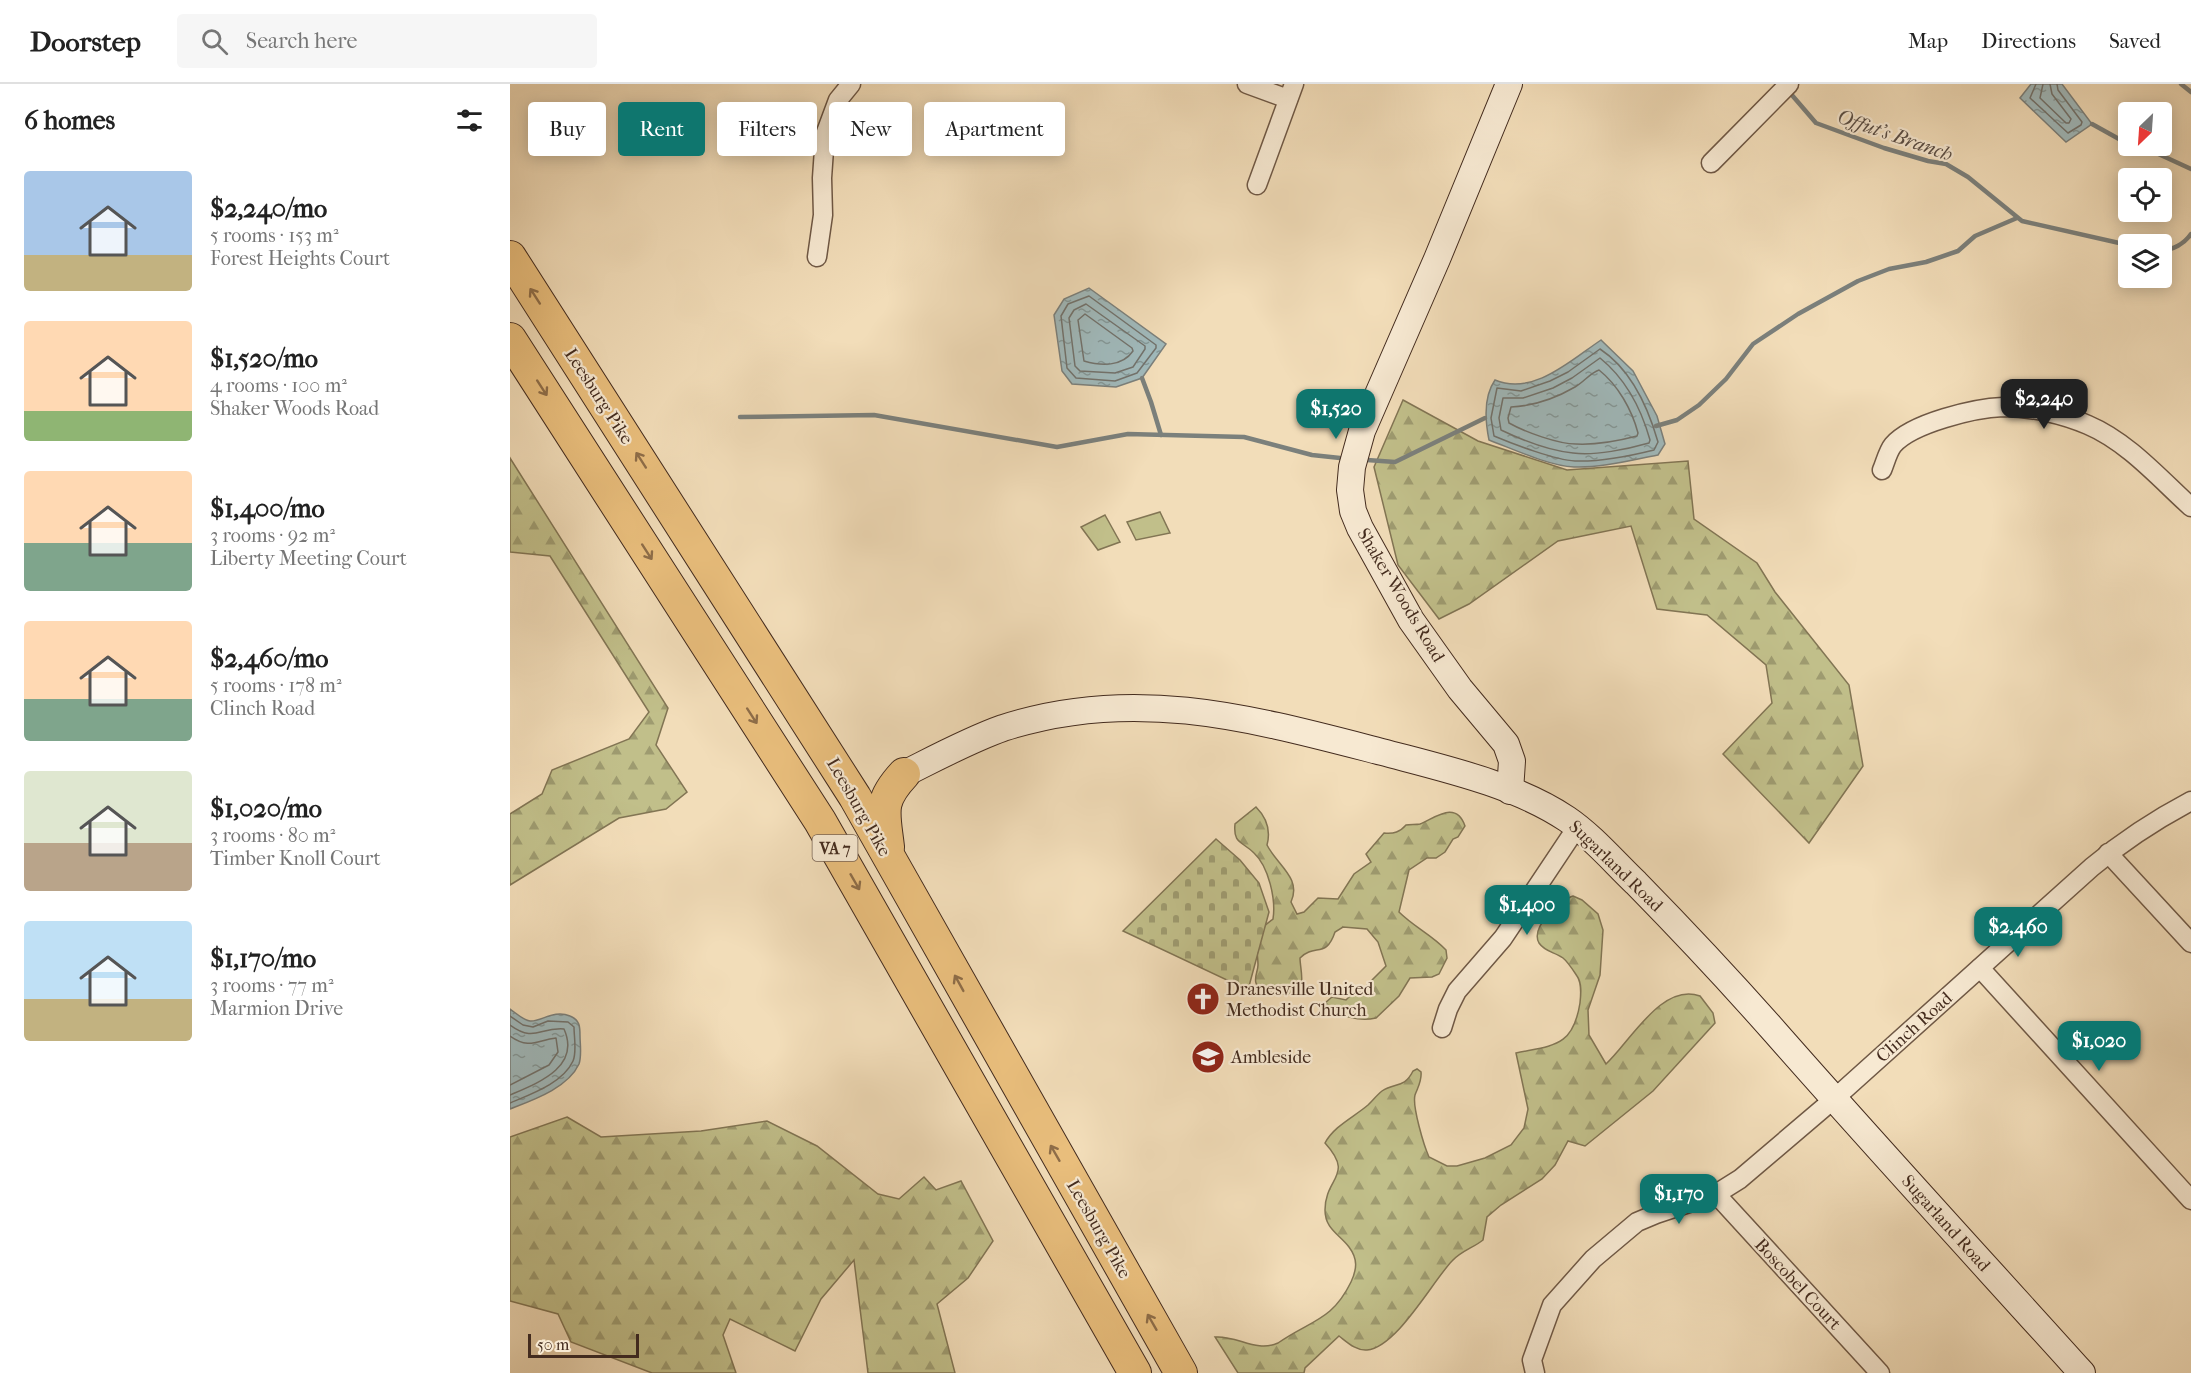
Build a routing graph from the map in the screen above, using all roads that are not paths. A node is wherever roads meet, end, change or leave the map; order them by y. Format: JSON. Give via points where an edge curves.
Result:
{"nodes":[{"id":1,"x":851,"y":84,"type":"edge"},
{"id":2,"x":1247,"y":84,"type":"edge"},
{"id":3,"x":1509,"y":84,"type":"edge"},
{"id":4,"x":1789,"y":84,"type":"edge"},
{"id":5,"x":1291,"y":92,"type":"edge"},
{"id":6,"x":1711,"y":163,"type":"dead end"},
{"id":7,"x":1257,"y":185,"type":"dead end"},
{"id":8,"x":510,"y":256,"type":"edge"},
{"id":9,"x":817,"y":257,"type":"dead end"},
{"id":10,"x":510,"y":297,"type":"edge"},
{"id":11,"x":510,"y":339,"type":"edge"},
{"id":12,"x":1882,"y":470,"type":"dead end"},
{"id":13,"x":2191,"y":507,"type":"edge"},
{"id":14,"x":752,"y":633,"type":"junction"},
{"id":15,"x":831,"y":758,"type":"junction"},
{"id":16,"x":904,"y":774,"type":"junction"},
{"id":17,"x":1510,"y":791,"type":"junction"},
{"id":18,"x":2191,"y":801,"type":"edge"},
{"id":19,"x":1577,"y":827,"type":"junction"},
{"id":20,"x":2108,"y":853,"type":"junction"},
{"id":21,"x":889,"y":857,"type":"junction"},
{"id":22,"x":2191,"y":943,"type":"edge"},
{"id":23,"x":1980,"y":968,"type":"junction"},
{"id":24,"x":1442,"y":1028,"type":"dead end"},
{"id":25,"x":1834,"y":1099,"type":"junction"},
{"id":26,"x":1716,"y":1194,"type":"junction"},
{"id":27,"x":2191,"y":1200,"type":"edge"},
{"id":28,"x":1135,"y":1373,"type":"edge"},
{"id":29,"x":1181,"y":1373,"type":"edge"},
{"id":30,"x":1535,"y":1373,"type":"edge"},
{"id":31,"x":1880,"y":1373,"type":"edge"},
{"id":32,"x":2082,"y":1373,"type":"edge"}],
"edges":[{"from":1,"to":9,"type":"street","via":[[838,100],[825,135],[823,215]]},
{"from":2,"to":5,"type":"street"},
{"from":3,"to":17,"type":"street","name":"Shaker Woods Road","via":[[1362,431],[1350,490],[1360,528],[1411,620],[1506,744],[1512,761]]},
{"from":4,"to":6,"type":"street"},
{"from":5,"to":7,"type":"street"},
{"from":14,"to":8,"type":"highway","name":"Leesburg Pike","number":"VA 7","one_way":true},
{"from":10,"to":14,"type":"highway","via":[[627,477]]},
{"from":11,"to":28,"type":"highway","number":"VA 7","one_way":true,"via":[[820,821]]},
{"from":12,"to":13,"type":"street","via":[[1893,445],[1921,425],[1965,412],[2004,407],[2047,412],[2089,425],[2126,448]]},
{"from":14,"to":15,"type":"highway","name":"Leesburg Pike","number":"VA 7"},
{"from":15,"to":16,"type":"highway","via":[[866,777]]},
{"from":15,"to":21,"type":"highway","name":"Leesburg Pike","number":"VA 7"},
{"from":16,"to":17,"type":"street","name":"Sugarland Road","via":[[1005,728],[1066,714],[1144,708],[1193,710],[1273,723],[1414,760]]},
{"from":16,"to":21,"type":"highway","via":[[890,789],[885,805]]},
{"from":17,"to":19,"type":"street","name":"Sugarland Road","via":[[1557,812]]},
{"from":18,"to":20,"type":"street","name":"Clinch Road"},
{"from":19,"to":24,"type":"street","via":[[1503,938],[1457,991]]},
{"from":19,"to":25,"type":"street","name":"Sugarland Road","via":[[1711,960]]},
{"from":20,"to":22,"type":"street"},
{"from":20,"to":23,"type":"street","name":"Clinch Road"},
{"from":29,"to":21,"type":"highway","name":"Leesburg Pike","number":"VA 7","one_way":true},
{"from":23,"to":25,"type":"street","name":"Clinch Road"},
{"from":23,"to":27,"type":"street"},
{"from":25,"to":26,"type":"street","name":"Clinch Road","via":[[1740,1179]]},
{"from":25,"to":32,"type":"street","name":"Sugarland Road"},
{"from":26,"to":30,"type":"street","name":"Clinch Road","via":[[1638,1222],[1593,1258],[1552,1305],[1532,1360]]},
{"from":26,"to":31,"type":"street","name":"Boscobel Court"}]}
